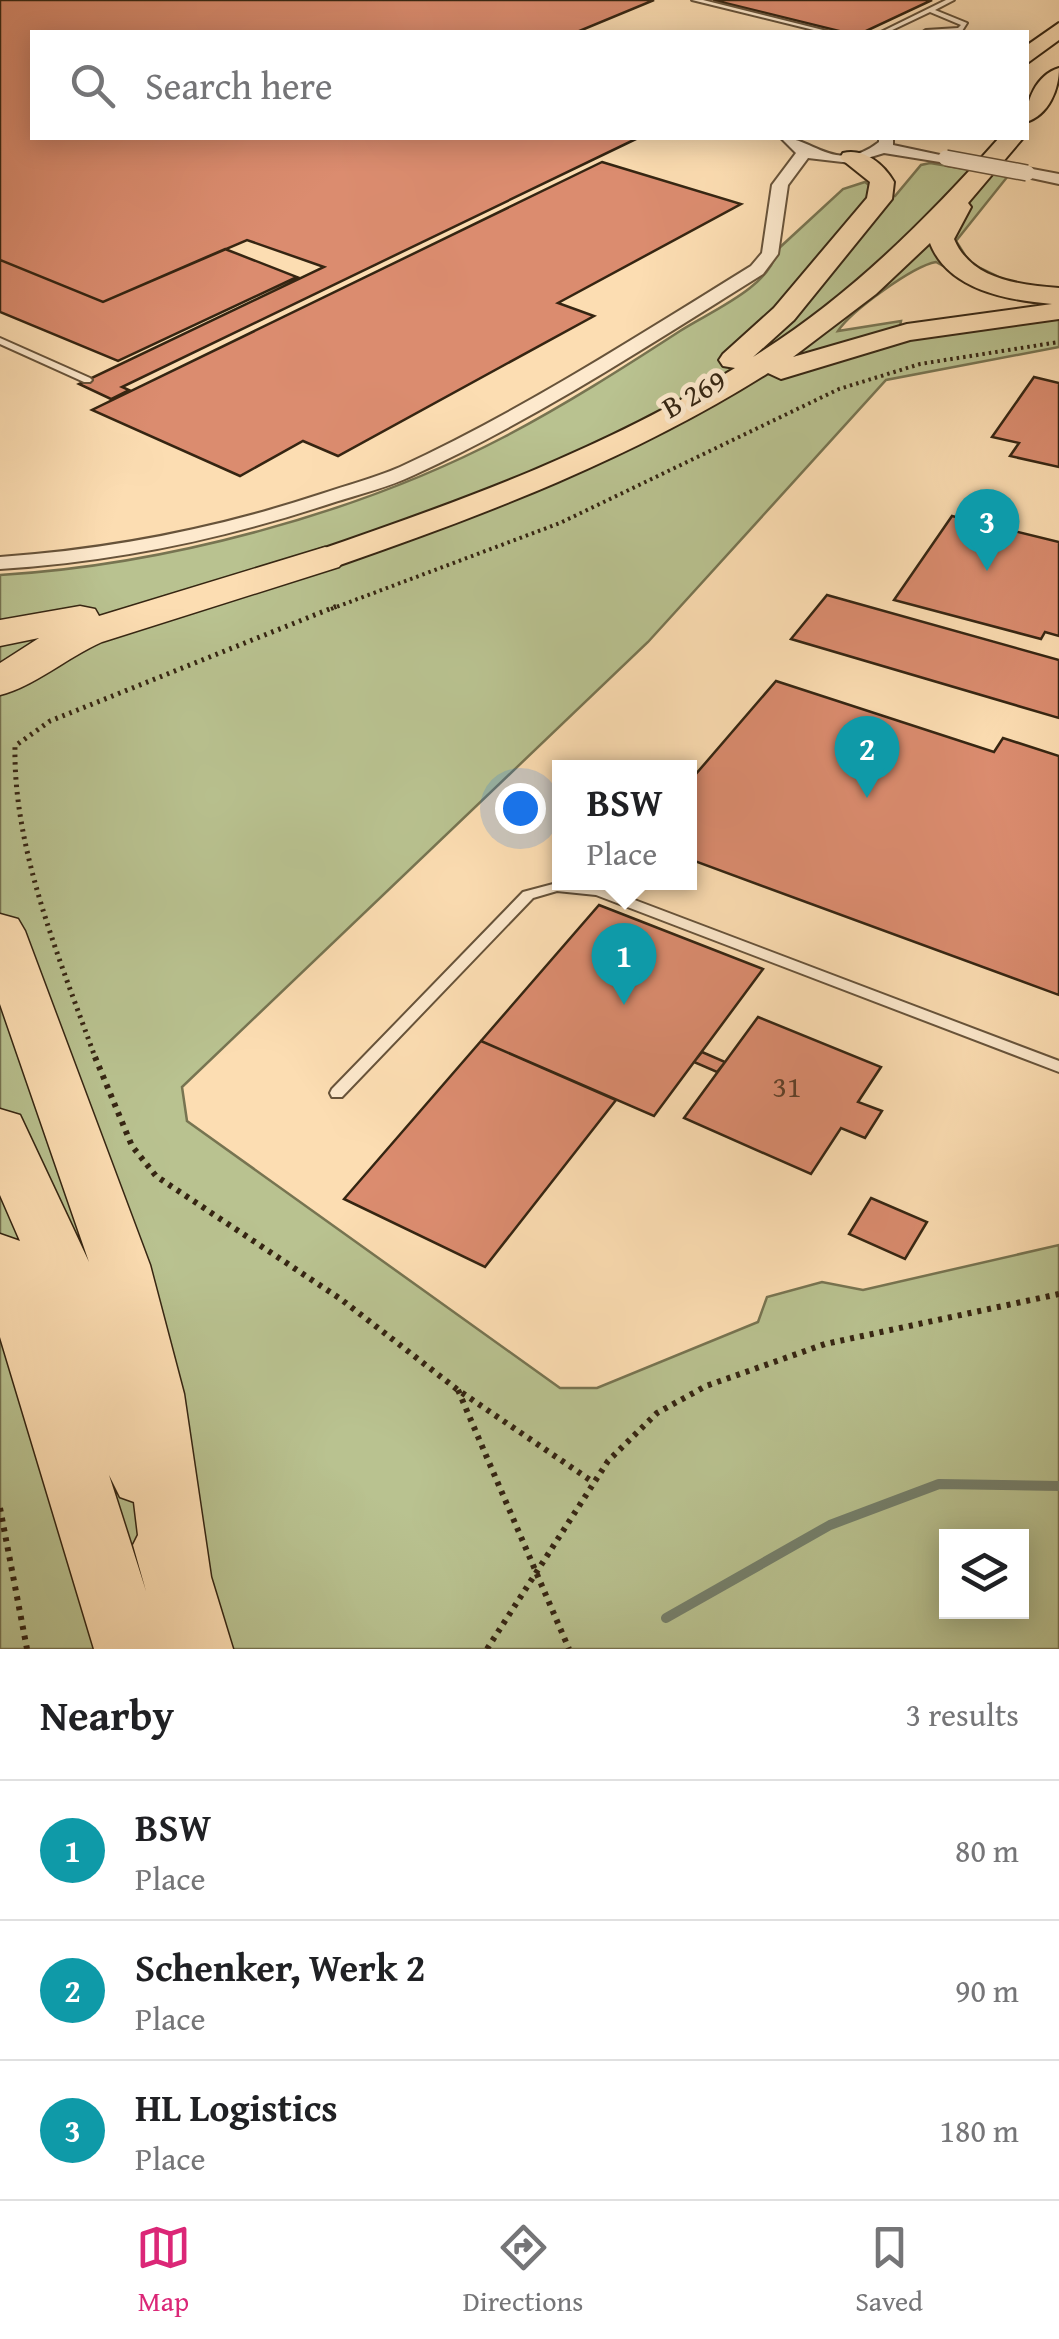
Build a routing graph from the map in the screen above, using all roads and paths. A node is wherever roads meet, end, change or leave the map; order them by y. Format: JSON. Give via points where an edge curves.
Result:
{"nodes":[{"id":1,"x":695,"y":0,"type":"edge"},
{"id":2,"x":951,"y":0,"type":"edge"},
{"id":3,"x":930,"y":10,"type":"junction"},
{"id":4,"x":1059,"y":29,"type":"edge"},
{"id":5,"x":820,"y":30,"type":"edge"},
{"id":6,"x":888,"y":30,"type":"edge"},
{"id":7,"x":960,"y":30,"type":"edge"},
{"id":8,"x":1029,"y":55,"type":"edge"},
{"id":9,"x":1055,"y":81,"type":"edge"},
{"id":10,"x":1029,"y":112,"type":"edge"},
{"id":11,"x":791,"y":140,"type":"edge"},
{"id":12,"x":1007,"y":140,"type":"edge"},
{"id":13,"x":1008,"y":140,"type":"edge"},
{"id":14,"x":885,"y":143,"type":"edge"},
{"id":15,"x":806,"y":152,"type":"junction"},
{"id":16,"x":852,"y":158,"type":"junction"},
{"id":17,"x":1059,"y":179,"type":"edge"},
{"id":18,"x":960,"y":204,"type":"junction"},
{"id":19,"x":1059,"y":296,"type":"edge"},
{"id":20,"x":1059,"y":312,"type":"edge"},
{"id":21,"x":0,"y":342,"type":"edge"},
{"id":22,"x":1059,"y":342,"type":"edge"},
{"id":23,"x":87,"y":380,"type":"dead end"},
{"id":24,"x":626,"y":436,"type":"junction"},
{"id":25,"x":322,"y":554,"type":"junction"},
{"id":26,"x":0,"y":563,"type":"edge"},
{"id":27,"x":0,"y":610,"type":"edge"},
{"id":28,"x":0,"y":624,"type":"edge"},
{"id":29,"x":0,"y":633,"type":"edge"},
{"id":30,"x":0,"y":682,"type":"edge"},
{"id":31,"x":552,"y":888,"type":"edge"},
{"id":32,"x":590,"y":890,"type":"edge"},
{"id":33,"x":0,"y":930,"type":"edge"},
{"id":34,"x":1059,"y":1067,"type":"edge"},
{"id":35,"x":337,"y":1093,"type":"dead end"},
{"id":36,"x":0,"y":1130,"type":"edge"},
{"id":37,"x":0,"y":1258,"type":"edge"},
{"id":38,"x":1059,"y":1294,"type":"edge"},
{"id":39,"x":458,"y":1390,"type":"junction"},
{"id":40,"x":593,"y":1482,"type":"junction"},
{"id":41,"x":0,"y":1508,"type":"edge"},
{"id":42,"x":1,"y":1520,"type":"edge"},
{"id":43,"x":178,"y":1576,"type":"junction"},
{"id":44,"x":537,"y":1577,"type":"junction"},
{"id":45,"x":27,"y":1649,"type":"edge"},
{"id":46,"x":129,"y":1649,"type":"edge"},
{"id":47,"x":198,"y":1649,"type":"edge"},
{"id":48,"x":487,"y":1649,"type":"edge"},
{"id":49,"x":569,"y":1649,"type":"edge"}],
"edges":[{"from":1,"to":5,"type":"lane"},
{"from":2,"to":3,"type":"lane"},
{"from":3,"to":6,"type":"lane"},
{"from":3,"to":7,"type":"lane","via":[[965,24]]},
{"from":4,"to":8,"type":"main road"},
{"from":9,"to":10,"type":"main road"},
{"from":11,"to":15,"type":"street"},
{"from":12,"to":24,"type":"main road","name":"B 269","number":"B 269","via":[[950,202],[830,307]]},
{"from":13,"to":18,"type":"main road"},
{"from":14,"to":16,"type":"street"},
{"from":14,"to":17,"type":"street","bridge":true},
{"from":15,"to":16,"type":"street"},
{"from":15,"to":26,"type":"street","via":[[780,185],[770,254],[758,270],[470,442],[362,488],[224,530],[90,557]]},
{"from":16,"to":24,"type":"main road","via":[[882,182],[867,215],[761,338]]},
{"from":18,"to":19,"type":"main road","via":[[941,240],[953,262],[1000,287]]},
{"from":18,"to":24,"type":"main road","via":[[798,342],[711,397]]},
{"from":20,"to":24,"type":"main road","via":[[920,330],[845,348]]},
{"from":21,"to":23,"type":"lane"},
{"from":22,"to":39,"type":"path","via":[[920,364],[839,389],[560,523],[50,721],[15,746],[13,789],[70,986],[132,1149],[156,1176],[342,1300]]},
{"from":24,"to":25,"type":"main road","name":"B 269","number":"B 269"},
{"from":25,"to":27,"type":"highway"},
{"from":25,"to":28,"type":"highway"},
{"from":25,"to":29,"type":"highway","via":[[184,596]]},
{"from":25,"to":30,"type":"highway","via":[[50,648]]},
{"from":31,"to":35,"type":"lane","via":[[528,895]]},
{"from":32,"to":34,"type":"lane"},
{"from":33,"to":43,"type":"highway","via":[[120,1265],[152,1394]]},
{"from":36,"to":43,"type":"highway","via":[[102,1358]]},
{"from":37,"to":46,"type":"highway","via":[[47,1378]]},
{"from":38,"to":40,"type":"path","via":[[762,1365],[656,1413]]},
{"from":39,"to":40,"type":"path"},
{"from":39,"to":44,"type":"path"},
{"from":40,"to":44,"type":"path"},
{"from":41,"to":42,"type":"path"},
{"from":42,"to":45,"type":"path"},
{"from":43,"to":47,"type":"highway"},
{"from":44,"to":48,"type":"path"},
{"from":44,"to":49,"type":"path"}]}
